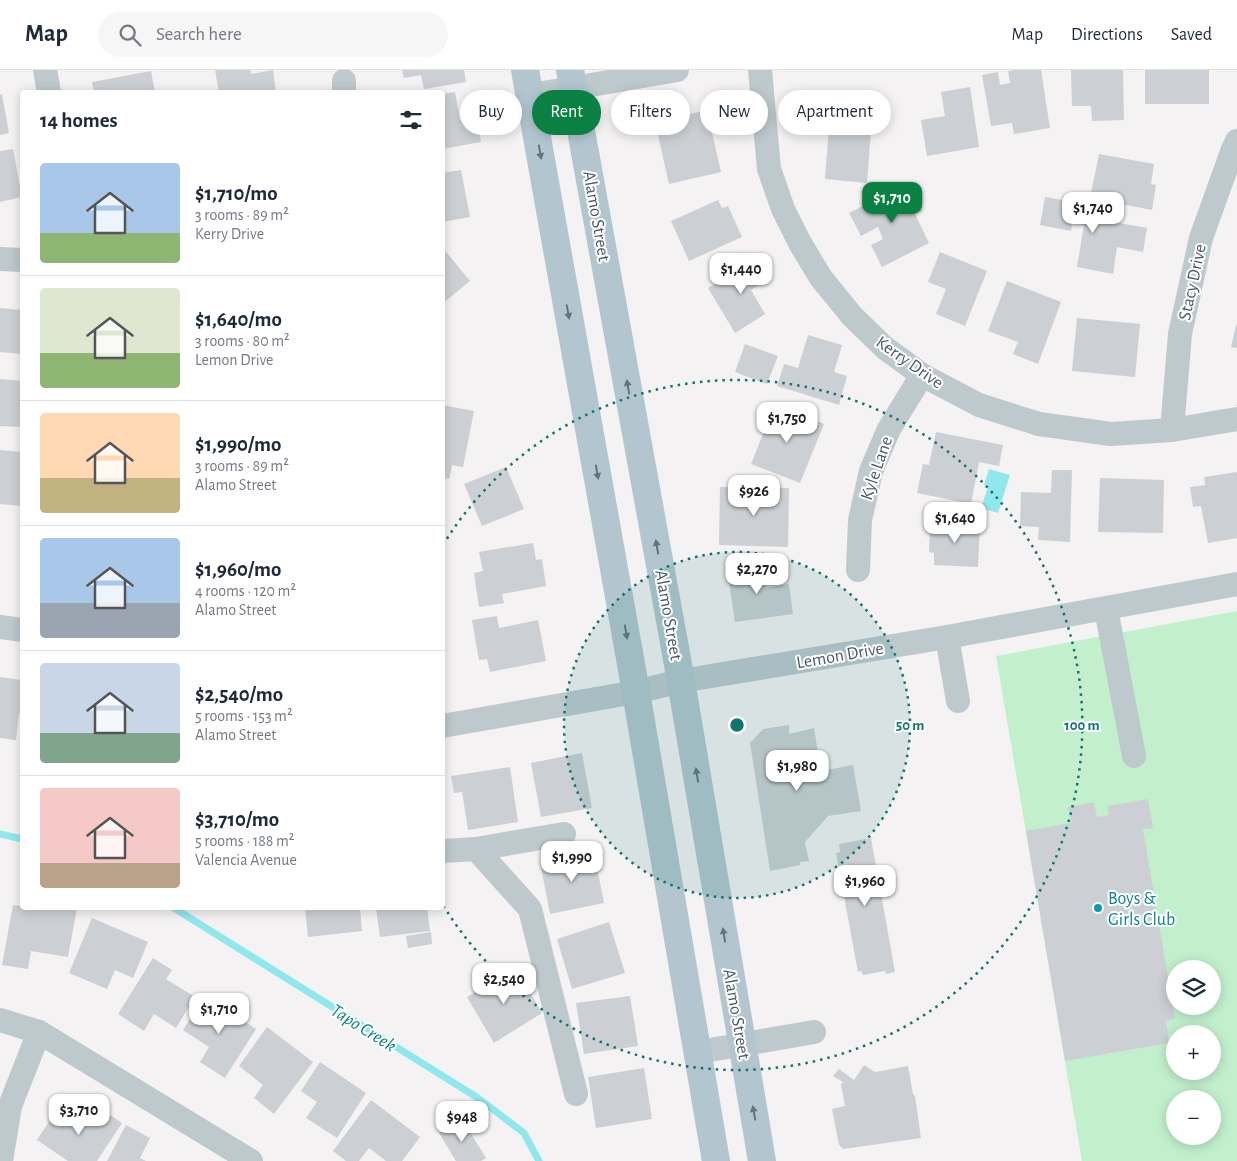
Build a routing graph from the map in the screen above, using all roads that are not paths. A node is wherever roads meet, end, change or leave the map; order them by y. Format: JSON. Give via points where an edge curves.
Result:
{"nodes":[{"id":1,"x":45,"y":70,"type":"edge"},
{"id":2,"x":677,"y":70,"type":"edge"},
{"id":3,"x":760,"y":70,"type":"edge"},
{"id":4,"x":572,"y":79,"type":"edge"},
{"id":5,"x":527,"y":82,"type":"edge"},
{"id":6,"x":49,"y":90,"type":"edge"},
{"id":7,"x":1237,"y":140,"type":"edge"},
{"id":8,"x":0,"y":259,"type":"edge"},
{"id":9,"x":20,"y":260,"type":"edge"},
{"id":10,"x":922,"y":375,"type":"junction"},
{"id":11,"x":1237,"y":419,"type":"edge"},
{"id":12,"x":1172,"y":430,"type":"junction"},
{"id":13,"x":858,"y":570,"type":"dead end"},
{"id":14,"x":1237,"y":584,"type":"edge"},
{"id":15,"x":1106,"y":608,"type":"junction"},
{"id":16,"x":0,"y":627,"type":"edge"},
{"id":17,"x":20,"y":630,"type":"edge"},
{"id":18,"x":947,"y":637,"type":"junction"},
{"id":19,"x":681,"y":681,"type":"junction"},
{"id":20,"x":636,"y":692,"type":"junction"},
{"id":21,"x":958,"y":701,"type":"dead end"},
{"id":22,"x":445,"y":725,"type":"edge"},
{"id":23,"x":1134,"y":756,"type":"dead end"},
{"id":24,"x":564,"y":834,"type":"dead end"},
{"id":25,"x":476,"y":849,"type":"junction"},
{"id":26,"x":445,"y":851,"type":"edge"},
{"id":27,"x":0,"y":1020,"type":"edge"},
{"id":28,"x":40,"y":1032,"type":"junction"},
{"id":29,"x":814,"y":1032,"type":"dead end"},
{"id":30,"x":742,"y":1045,"type":"junction"},
{"id":31,"x":698,"y":1052,"type":"junction"},
{"id":32,"x":576,"y":1094,"type":"dead end"},
{"id":33,"x":1,"y":1161,"type":"edge"},
{"id":34,"x":251,"y":1161,"type":"edge"},
{"id":35,"x":716,"y":1161,"type":"edge"},
{"id":36,"x":762,"y":1161,"type":"edge"}],
"edges":[{"from":1,"to":6,"type":"street"},
{"from":2,"to":4,"type":"street"},
{"from":3,"to":10,"type":"street","name":"Kerry Drive","via":[[769,169],[800,244],[821,278],[852,316],[885,348]]},
{"from":4,"to":5,"type":"street"},
{"from":19,"to":4,"type":"main road","name":"Alamo Street","one_way":true},
{"from":5,"to":20,"type":"main road","one_way":true},
{"from":7,"to":12,"type":"street","name":"Stacy Drive","via":[[1201,238],[1180,334]]},
{"from":8,"to":9,"type":"street"},
{"from":10,"to":12,"type":"street","name":"Kerry Drive","via":[[979,405],[1039,424],[1111,434]]},
{"from":10,"to":13,"type":"street","name":"Kyle Lane","via":[[889,429],[871,471],[860,520]]},
{"from":11,"to":12,"type":"street","name":"Kerry Drive"},
{"from":14,"to":15,"type":"street","name":"Lemon Drive"},
{"from":15,"to":18,"type":"street","name":"Lemon Drive"},
{"from":15,"to":23,"type":"street"},
{"from":16,"to":17,"type":"street"},
{"from":18,"to":19,"type":"street","name":"Lemon Drive"},
{"from":18,"to":21,"type":"street"},
{"from":19,"to":20,"type":"street","name":"Lemon Drive"},
{"from":30,"to":19,"type":"main road","name":"Alamo Street","one_way":true},
{"from":20,"to":22,"type":"street","name":"Lemon Drive"},
{"from":20,"to":31,"type":"main road"},
{"from":24,"to":25,"type":"street"},
{"from":25,"to":26,"type":"street"},
{"from":25,"to":32,"type":"street","via":[[530,909]]},
{"from":27,"to":28,"type":"street"},
{"from":28,"to":33,"type":"street","via":[[10,1106]]},
{"from":28,"to":34,"type":"street"},
{"from":29,"to":30,"type":"street"},
{"from":30,"to":31,"type":"street"},
{"from":36,"to":30,"type":"main road","name":"Alamo Street","one_way":true},
{"from":31,"to":35,"type":"main road"}]}
